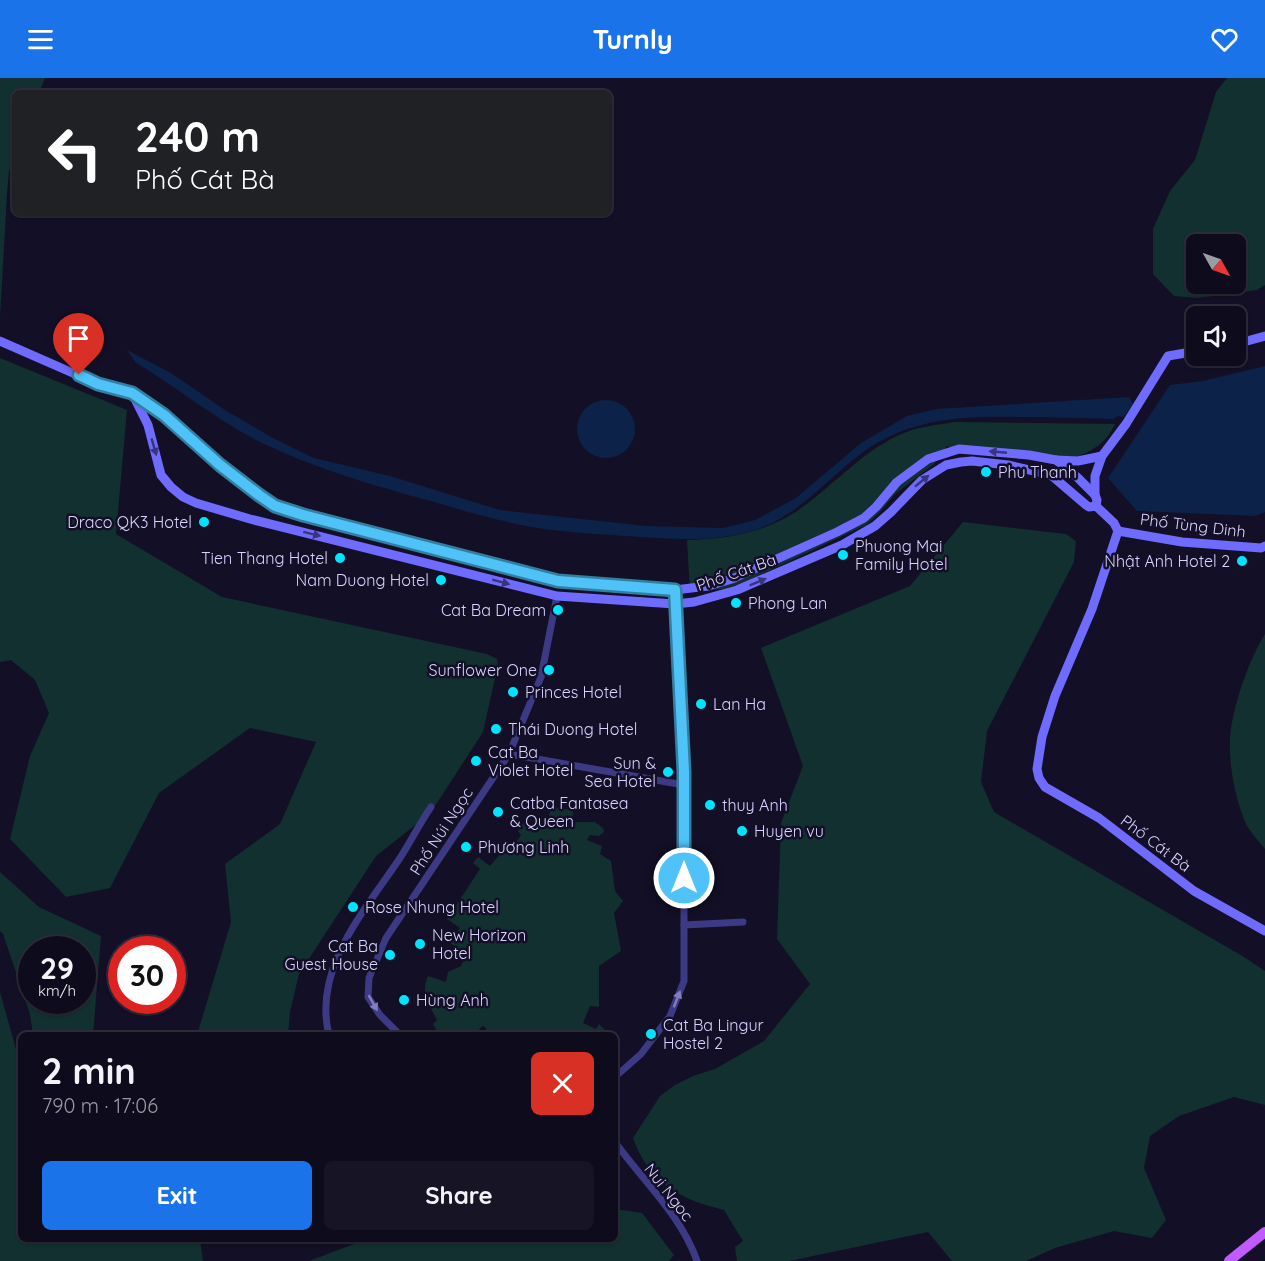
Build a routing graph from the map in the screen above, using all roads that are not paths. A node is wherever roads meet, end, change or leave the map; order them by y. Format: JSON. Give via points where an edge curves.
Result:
{"nodes":[{"id":1,"x":1265,"y":336,"type":"edge"},
{"id":2,"x":0,"y":341,"type":"edge"},
{"id":3,"x":1246,"y":341,"type":"edge"},
{"id":4,"x":1186,"y":353,"type":"edge"},
{"id":5,"x":132,"y":393,"type":"junction"},
{"id":6,"x":942,"y":453,"type":"junction"},
{"id":7,"x":1102,"y":456,"type":"junction"},
{"id":8,"x":1056,"y":460,"type":"junction"},
{"id":9,"x":946,"y":465,"type":"junction"},
{"id":10,"x":1051,"y":475,"type":"junction"},
{"id":11,"x":1095,"y":495,"type":"junction"},
{"id":12,"x":1096,"y":506,"type":"junction"},
{"id":13,"x":1118,"y":531,"type":"junction"},
{"id":14,"x":823,"y":539,"type":"junction"},
{"id":15,"x":399,"y":540,"type":"junction"},
{"id":16,"x":1265,"y":546,"type":"edge"},
{"id":17,"x":829,"y":551,"type":"junction"},
{"id":18,"x":395,"y":554,"type":"junction"},
{"id":19,"x":558,"y":581,"type":"junction"},
{"id":20,"x":675,"y":590,"type":"junction"},
{"id":21,"x":556,"y":596,"type":"junction"},
{"id":22,"x":675,"y":604,"type":"junction"},
{"id":23,"x":509,"y":754,"type":"junction"},
{"id":24,"x":684,"y":785,"type":"junction"},
{"id":25,"x":431,"y":807,"type":"dead end"},
{"id":26,"x":743,"y":922,"type":"dead end"},
{"id":27,"x":684,"y":925,"type":"junction"},
{"id":28,"x":1265,"y":931,"type":"edge"},
{"id":29,"x":328,"y":1032,"type":"edge"},
{"id":30,"x":397,"y":1032,"type":"edge"},
{"id":31,"x":618,"y":1074,"type":"edge"},
{"id":32,"x":618,"y":1146,"type":"edge"},
{"id":33,"x":1265,"y":1232,"type":"edge"},
{"id":34,"x":697,"y":1261,"type":"edge"},
{"id":35,"x":1229,"y":1261,"type":"edge"}],
"edges":[{"from":1,"to":3,"type":"main road"},
{"from":2,"to":5,"type":"main road","via":[[98,384]]},
{"from":4,"to":7,"type":"main road","via":[[1168,356]]},
{"from":5,"to":15,"type":"main road","name":"Phố Cát Bà","via":[[275,506]]},
{"from":5,"to":18,"type":"main road","name":"Phố Cát Bà","one_way":true,"via":[[148,425],[161,475],[183,497],[250,519]]},
{"from":8,"to":6,"type":"main road","name":"Phố Cát Bà","one_way":true,"via":[[959,449]]},
{"from":6,"to":9,"type":"main road"},
{"from":6,"to":14,"type":"main road","name":"Phố Cát Bà","via":[[897,482],[864,518]]},
{"from":7,"to":8,"type":"main road"},
{"from":7,"to":11,"type":"main road","via":[[1095,476]]},
{"from":8,"to":10,"type":"main road"},
{"from":8,"to":11,"type":"main road","name":"Phố Cát Bà"},
{"from":9,"to":10,"type":"main road","name":"Phố Cát Bà","via":[[972,461]]},
{"from":17,"to":9,"type":"main road","name":"Phố Cát Bà","one_way":true,"via":[[875,526],[922,480]]},
{"from":10,"to":12,"type":"main road","name":"Phố Cát Bà","via":[[1086,505]]},
{"from":11,"to":12,"type":"main road"},
{"from":12,"to":13,"type":"main road","name":"Phố Cát Bà"},
{"from":13,"to":16,"type":"main road","name":"Phố Tùng Dinh","via":[[1182,542]]},
{"from":13,"to":28,"type":"main road","name":"Phố Cát Bà","via":[[1092,609],[1055,696],[1042,737],[1039,778],[1045,787],[1099,818],[1194,891]]},
{"from":14,"to":17,"type":"main road"},
{"from":14,"to":20,"type":"main road","name":"Phố Cát Bà","via":[[732,579]]},
{"from":15,"to":18,"type":"main road"},
{"from":15,"to":19,"type":"main road","name":"Phố Cát Bà"},
{"from":22,"to":17,"type":"main road","name":"Phố Cát Bà","one_way":true,"via":[[737,590]]},
{"from":18,"to":21,"type":"main road","name":"Phố Cát Bà","one_way":true},
{"from":19,"to":20,"type":"main road","name":"Phố Cát Bà"},
{"from":19,"to":21,"type":"main road"},
{"from":20,"to":22,"type":"street"},
{"from":21,"to":22,"type":"main road","name":"Phố Cát Bà"},
{"from":21,"to":23,"type":"street","name":"Phố Núi Ngọc","via":[[541,677]]},
{"from":22,"to":24,"type":"street"},
{"from":23,"to":24,"type":"street"},
{"from":23,"to":30,"type":"street","name":"Phố Núi Ngọc","one_way":true,"via":[[386,938],[369,978],[368,997]]},
{"from":24,"to":27,"type":"street"},
{"from":25,"to":29,"type":"street","via":[[355,922],[338,955],[327,995]]},
{"from":26,"to":27,"type":"street"},
{"from":31,"to":27,"type":"street","one_way":true,"via":[[641,1054],[670,1016],[684,981]]},
{"from":32,"to":34,"type":"street","name":"Nui Ngoc","via":[[679,1222]]},
{"from":33,"to":35,"type":"main road"}]}
